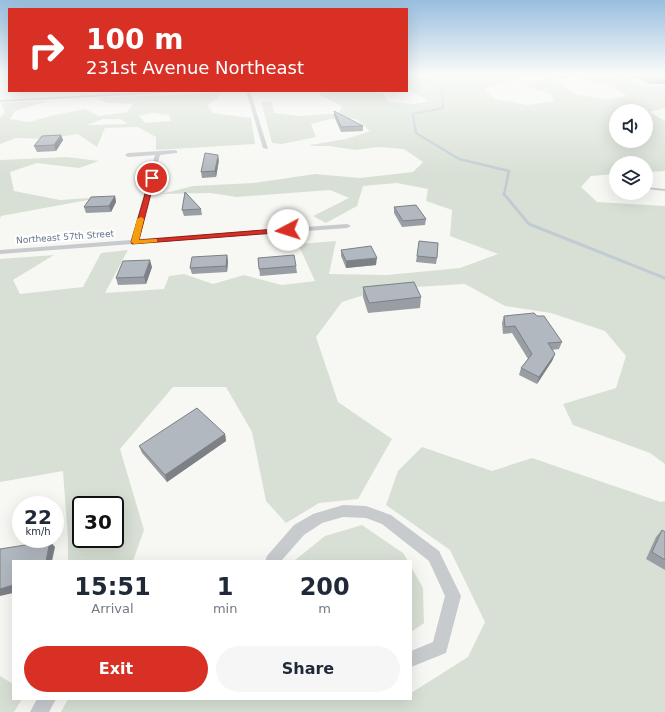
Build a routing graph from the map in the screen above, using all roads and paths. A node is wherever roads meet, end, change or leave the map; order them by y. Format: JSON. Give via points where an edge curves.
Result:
{"nodes":[{"id":1,"x":253,"y":108,"type":"edge"},
{"id":2,"x":266,"y":148,"type":"dead end"},
{"id":3,"x":175,"y":152,"type":"dead end"},
{"id":4,"x":158,"y":153,"type":"junction"},
{"id":5,"x":128,"y":155,"type":"dead end"},
{"id":6,"x":653,"y":189,"type":"edge"},
{"id":7,"x":665,"y":190,"type":"edge"},
{"id":8,"x":347,"y":226,"type":"dead end"},
{"id":9,"x":134,"y":242,"type":"junction"},
{"id":10,"x":0,"y":252,"type":"edge"},
{"id":11,"x":273,"y":560,"type":"edge"},
{"id":12,"x":412,"y":659,"type":"edge"},
{"id":13,"x":46,"y":700,"type":"edge"},
{"id":14,"x":39,"y":712,"type":"edge"}],
"edges":[{"from":1,"to":2,"type":"street"},
{"from":3,"to":4,"type":"street"},
{"from":4,"to":5,"type":"street"},
{"from":4,"to":9,"type":"street"},
{"from":6,"to":7,"type":"lane"},
{"from":8,"to":9,"type":"street","name":"Northeast 57th Street"},
{"from":9,"to":10,"type":"street","name":"Northeast 57th Street"},
{"from":11,"to":12,"type":"street","via":[[299,530],[318,518],[343,512],[366,512],[386,519],[434,556],[453,596],[440,647]]},
{"from":13,"to":14,"type":"street"}]}
